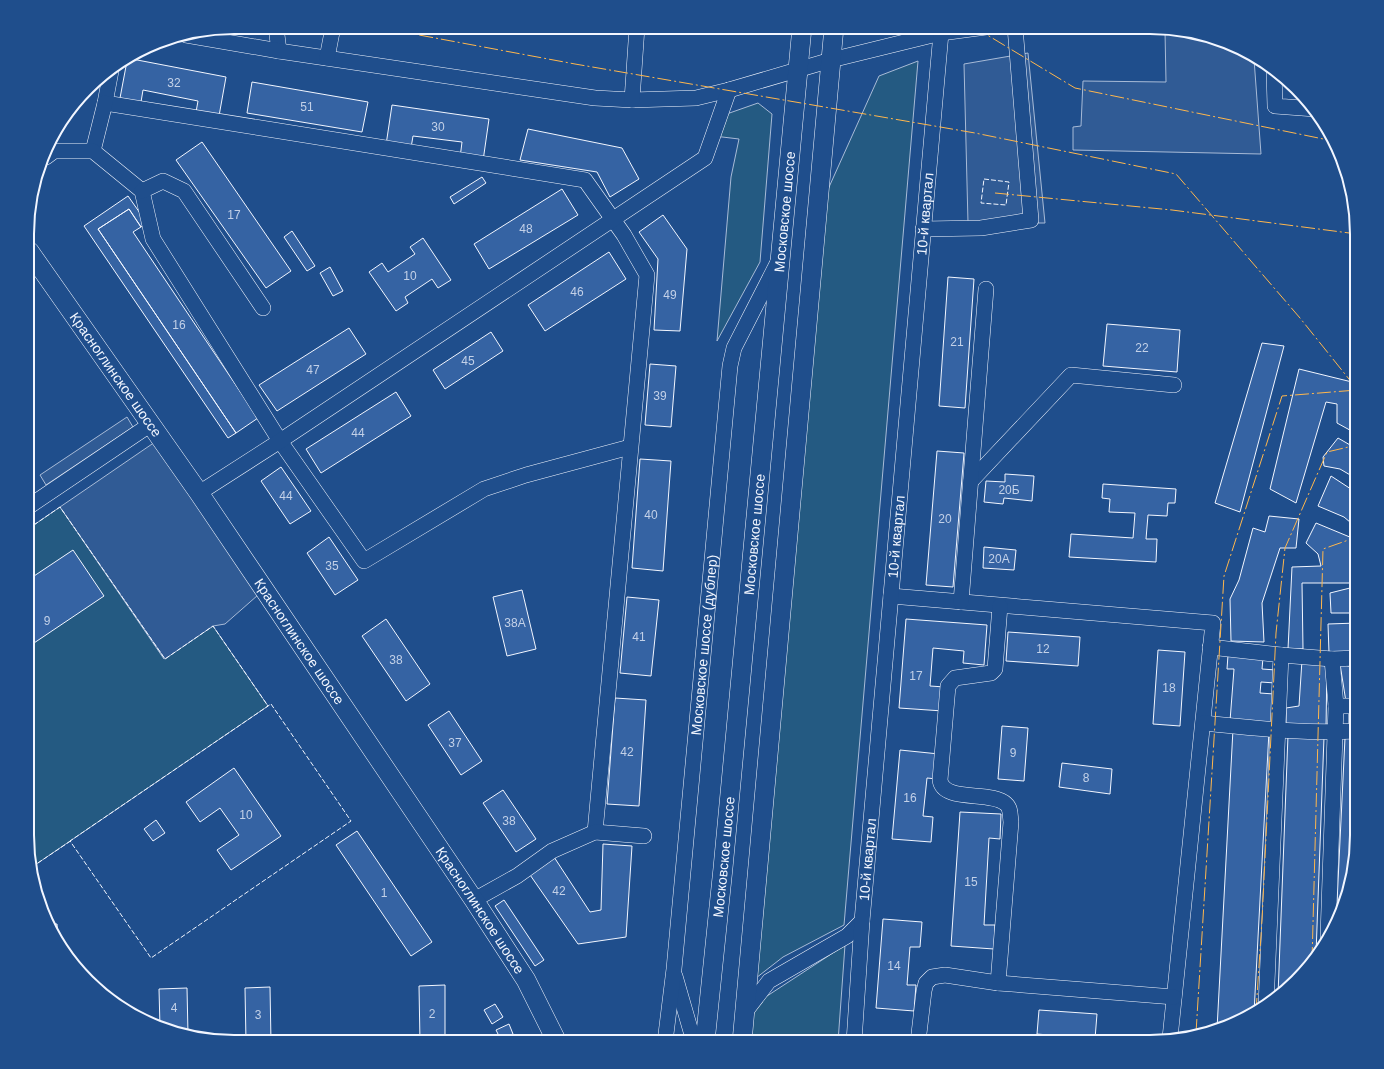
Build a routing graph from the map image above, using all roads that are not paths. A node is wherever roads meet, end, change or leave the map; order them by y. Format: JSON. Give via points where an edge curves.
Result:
{"nodes":[{"id":1,"x":277,"y":34,"type":"edge"},
{"id":2,"x":332,"y":34,"type":"edge"},
{"id":3,"x":637,"y":34,"type":"edge"},
{"id":4,"x":801,"y":34,"type":"edge"},
{"id":5,"x":833,"y":34,"type":"edge"},
{"id":6,"x":937,"y":34,"type":"edge"},
{"id":7,"x":941,"y":34,"type":"edge"},
{"id":8,"x":1015,"y":34,"type":"edge"},
{"id":9,"x":199,"y":37,"type":"edge"},
{"id":10,"x":279,"y":51,"type":"junction"},
{"id":11,"x":327,"y":58,"type":"junction"},
{"id":12,"x":830,"y":60,"type":"junction"},
{"id":13,"x":798,"y":69,"type":"junction"},
{"id":14,"x":110,"y":77,"type":"edge"},
{"id":15,"x":1274,"y":77,"type":"edge"},
{"id":16,"x":729,"y":90,"type":"junction"},
{"id":17,"x":632,"y":100,"type":"junction"},
{"id":18,"x":105,"y":103,"type":"junction"},
{"id":19,"x":1306,"y":108,"type":"edge"},
{"id":20,"x":93,"y":151,"type":"junction"},
{"id":21,"x":52,"y":153,"type":"edge"},
{"id":22,"x":142,"y":190,"type":"junction"},
{"id":23,"x":613,"y":220,"type":"junction"},
{"id":24,"x":923,"y":229,"type":"junction"},
{"id":25,"x":34,"y":258,"type":"edge"},
{"id":26,"x":779,"y":259,"type":"junction"},
{"id":27,"x":986,"y":289,"type":"dead end"},
{"id":28,"x":263,"y":308,"type":"dead end"},
{"id":29,"x":1174,"y":385,"type":"dead end"},
{"id":30,"x":151,"y":424,"type":"junction"},
{"id":31,"x":280,"y":441,"type":"junction"},
{"id":32,"x":630,"y":447,"type":"junction"},
{"id":33,"x":971,"y":481,"type":"junction"},
{"id":34,"x":199,"y":493,"type":"junction"},
{"id":35,"x":34,"y":503,"type":"edge"},
{"id":36,"x":891,"y":596,"type":"junction"},
{"id":37,"x":961,"y":602,"type":"junction"},
{"id":38,"x":1000,"y":606,"type":"junction"},
{"id":39,"x":1210,"y":647,"type":"junction"},
{"id":40,"x":1281,"y":655,"type":"junction"},
{"id":41,"x":1350,"y":658,"type":"edge"},
{"id":42,"x":1332,"y":659,"type":"junction"},
{"id":43,"x":1336,"y":706,"type":"junction"},
{"id":44,"x":1350,"y":706,"type":"edge"},
{"id":45,"x":1203,"y":723,"type":"junction"},
{"id":46,"x":1278,"y":730,"type":"junction"},
{"id":47,"x":1350,"y":732,"type":"edge"},
{"id":48,"x":1336,"y":733,"type":"junction"},
{"id":49,"x":595,"y":832,"type":"junction"},
{"id":50,"x":644,"y":836,"type":"dead end"},
{"id":51,"x":474,"y":900,"type":"junction"},
{"id":52,"x":862,"y":921,"type":"junction"},
{"id":53,"x":1328,"y":924,"type":"edge"},
{"id":54,"x":674,"y":969,"type":"junction"},
{"id":55,"x":998,"y":983,"type":"junction"},
{"id":56,"x":1174,"y":997,"type":"junction"},
{"id":57,"x":1266,"y":998,"type":"edge"},
{"id":58,"x":746,"y":1011,"type":"junction"},
{"id":59,"x":1170,"y":1034,"type":"edge"},
{"id":60,"x":554,"y":1035,"type":"edge"},
{"id":61,"x":666,"y":1035,"type":"edge"},
{"id":62,"x":692,"y":1035,"type":"edge"},
{"id":63,"x":706,"y":1035,"type":"edge"},
{"id":64,"x":743,"y":1035,"type":"edge"},
{"id":65,"x":854,"y":1035,"type":"edge"},
{"id":66,"x":919,"y":1035,"type":"edge"}],
"edges":[{"from":1,"to":10,"type":"street"},
{"from":2,"to":11,"type":"street"},
{"from":3,"to":17,"type":"street"},
{"from":4,"to":13,"type":"main road","name":"Московское шоссе"},
{"from":5,"to":12,"type":"main road"},
{"from":6,"to":12,"type":"street"},
{"from":7,"to":24,"type":"street","name":"10-й квартал"},
{"from":8,"to":24,"type":"street","via":[[1031,220],[981,228]]},
{"from":9,"to":10,"type":"street"},
{"from":10,"to":11,"type":"street"},
{"from":11,"to":17,"type":"street","via":[[594,98]]},
{"from":12,"to":13,"type":"street"},
{"from":12,"to":58,"type":"main road","via":[[785,581],[748,962]]},
{"from":13,"to":16,"type":"street"},
{"from":13,"to":26,"type":"main road","name":"Московское шоссе"},
{"from":14,"to":18,"type":"street"},
{"from":15,"to":19,"type":"street","via":[[1275,106]]},
{"from":16,"to":17,"type":"street","via":[[696,98]]},
{"from":16,"to":23,"type":"street","via":[[705,158]]},
{"from":18,"to":20,"type":"street"},
{"from":18,"to":23,"type":"street","via":[[585,180]]},
{"from":20,"to":21,"type":"street"},
{"from":20,"to":22,"type":"street"},
{"from":22,"to":28,"type":"street","via":[[163,181],[184,191]]},
{"from":22,"to":31,"type":"street","via":[[153,239]]},
{"from":23,"to":31,"type":"street"},
{"from":23,"to":32,"type":"street","via":[[647,275]]},
{"from":24,"to":36,"type":"street","name":"10-й квартал"},
{"from":25,"to":30,"type":"main road","name":"Красноглинское шоссе"},
{"from":26,"to":54,"type":"street","name":"Московское шоссе (дублер)","via":[[734,348],[730,366]]},
{"from":26,"to":63,"type":"main road","name":"Московское шоссе"},
{"from":27,"to":33,"type":"street"},
{"from":29,"to":33,"type":"street","via":[[1071,375]]},
{"from":30,"to":34,"type":"main road","name":"Красноглинское шоссе"},
{"from":30,"to":35,"type":"street"},
{"from":31,"to":32,"type":"street","via":[[364,561],[484,489]]},
{"from":31,"to":34,"type":"street"},
{"from":32,"to":49,"type":"street"},
{"from":33,"to":37,"type":"street"},
{"from":34,"to":51,"type":"main road","name":"Красноглинское шоссе"},
{"from":36,"to":37,"type":"street"},
{"from":36,"to":52,"type":"street","name":"10-й квартал"},
{"from":37,"to":38,"type":"street"},
{"from":38,"to":39,"type":"street","via":[[1213,623]]},
{"from":38,"to":55,"type":"street","via":[[995,668],[991,673],[955,678],[948,686],[940,780],[940,785],[945,790],[957,794],[996,798],[1006,804],[1010,811]]},
{"from":39,"to":40,"type":"street"},
{"from":39,"to":45,"type":"street"},
{"from":40,"to":42,"type":"street"},
{"from":40,"to":46,"type":"street"},
{"from":41,"to":42,"type":"street"},
{"from":42,"to":43,"type":"street"},
{"from":43,"to":44,"type":"street"},
{"from":43,"to":48,"type":"street"},
{"from":45,"to":46,"type":"street"},
{"from":45,"to":56,"type":"street"},
{"from":46,"to":48,"type":"street"},
{"from":46,"to":57,"type":"street"},
{"from":47,"to":48,"type":"street"},
{"from":48,"to":53,"type":"street"},
{"from":49,"to":50,"type":"street"},
{"from":49,"to":51,"type":"street","via":[[552,851],[517,876]]},
{"from":51,"to":60,"type":"main road","name":"Красноглинское шоссе","via":[[526,980]]},
{"from":52,"to":58,"type":"street","via":[[847,936],[769,981]]},
{"from":52,"to":65,"type":"street","name":"10-й квартал"},
{"from":54,"to":61,"type":"street","name":"Московское шоссе (дублер)"},
{"from":54,"to":62,"type":"street"},
{"from":55,"to":56,"type":"street"},
{"from":55,"to":66,"type":"street","via":[[945,975],[932,977],[926,983],[924,991]]},
{"from":56,"to":59,"type":"street"},
{"from":58,"to":64,"type":"main road"}]}
